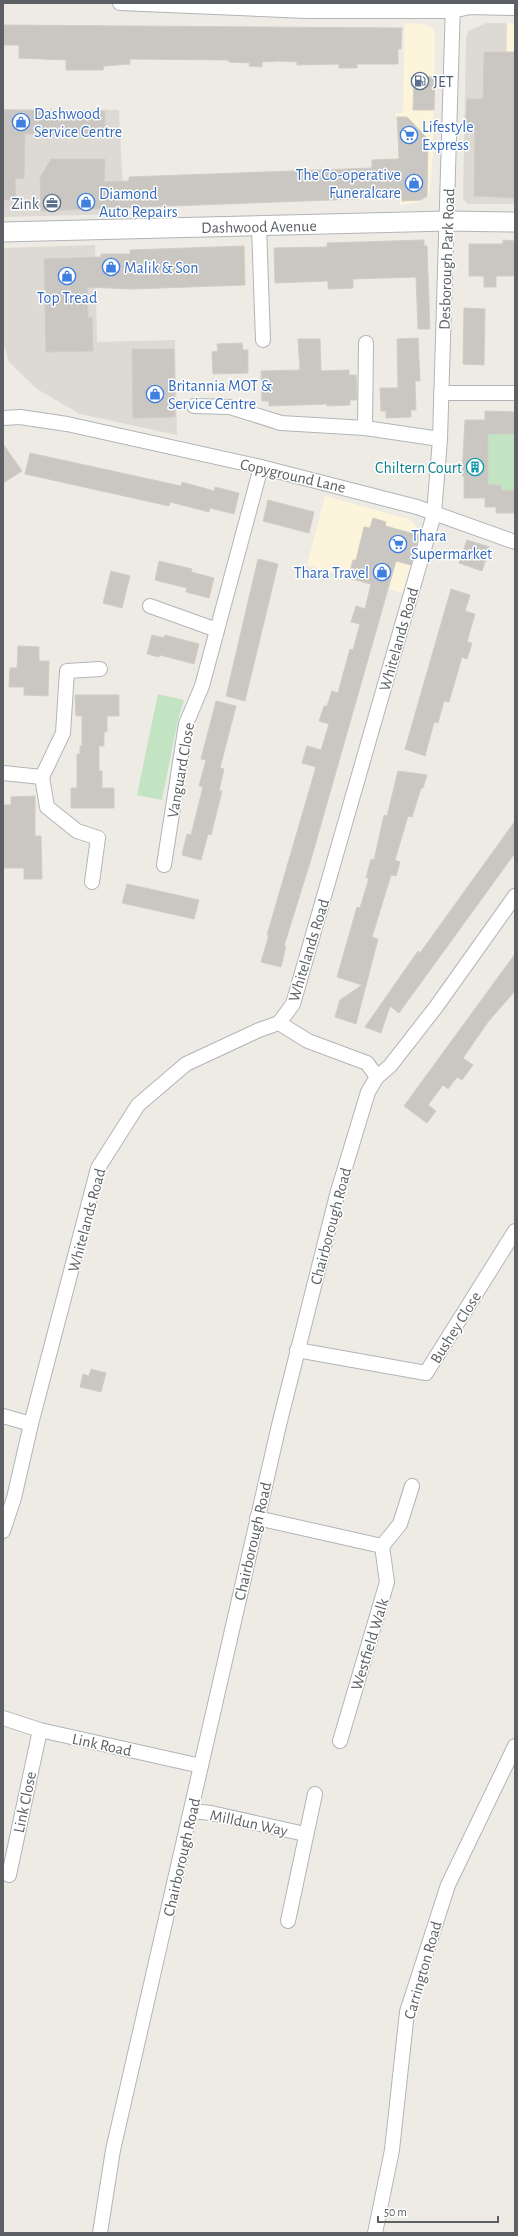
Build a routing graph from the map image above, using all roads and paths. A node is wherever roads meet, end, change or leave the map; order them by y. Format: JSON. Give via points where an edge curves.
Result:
{"nodes":[{"id":1,"x":120,"y":3,"type":"edge"},
{"id":2,"x":453,"y":7,"type":"edge"},
{"id":3,"x":515,"y":8,"type":"edge"},
{"id":4,"x":448,"y":221,"type":"junction"},
{"id":5,"x":515,"y":222,"type":"edge"},
{"id":6,"x":259,"y":226,"type":"junction"},
{"id":7,"x":3,"y":232,"type":"edge"},
{"id":8,"x":263,"y":340,"type":"dead end"},
{"id":9,"x":366,"y":343,"type":"dead end"},
{"id":10,"x":441,"y":393,"type":"junction"},
{"id":11,"x":515,"y":393,"type":"edge"},
{"id":12,"x":194,"y":406,"type":"dead end"},
{"id":13,"x":3,"y":418,"type":"edge"},
{"id":14,"x":365,"y":428,"type":"junction"},
{"id":15,"x":440,"y":440,"type":"junction"},
{"id":16,"x":261,"y":467,"type":"junction"},
{"id":17,"x":434,"y":514,"type":"junction"},
{"id":18,"x":515,"y":542,"type":"edge"},
{"id":19,"x":150,"y":606,"type":"dead end"},
{"id":20,"x":217,"y":630,"type":"junction"},
{"id":21,"x":100,"y":669,"type":"dead end"},
{"id":22,"x":3,"y":773,"type":"edge"},
{"id":23,"x":42,"y":778,"type":"junction"},
{"id":24,"x":164,"y":866,"type":"dead end"},
{"id":25,"x":92,"y":882,"type":"dead end"},
{"id":26,"x":515,"y":896,"type":"edge"},
{"id":27,"x":279,"y":1024,"type":"junction"},
{"id":28,"x":377,"y":1077,"type":"junction"},
{"id":29,"x":515,"y":1231,"type":"edge"},
{"id":30,"x":297,"y":1350,"type":"junction"},
{"id":31,"x":3,"y":1416,"type":"edge"},
{"id":32,"x":31,"y":1424,"type":"junction"},
{"id":33,"x":412,"y":1486,"type":"dead end"},
{"id":34,"x":258,"y":1518,"type":"junction"},
{"id":35,"x":3,"y":1531,"type":"edge"},
{"id":36,"x":382,"y":1546,"type":"junction"},
{"id":37,"x":3,"y":1718,"type":"edge"},
{"id":38,"x":40,"y":1730,"type":"junction"},
{"id":39,"x":340,"y":1741,"type":"dead end"},
{"id":40,"x":515,"y":1746,"type":"edge"},
{"id":41,"x":202,"y":1766,"type":"junction"},
{"id":42,"x":315,"y":1794,"type":"dead end"},
{"id":43,"x":192,"y":1811,"type":"junction"},
{"id":44,"x":305,"y":1834,"type":"junction"},
{"id":45,"x":8,"y":1875,"type":"dead end"},
{"id":46,"x":288,"y":1921,"type":"dead end"},
{"id":47,"x":100,"y":2233,"type":"edge"},
{"id":48,"x":375,"y":2233,"type":"edge"}],
"edges":[{"from":1,"to":2,"type":"street","via":[[307,11]]},
{"from":2,"to":3,"type":"street"},
{"from":2,"to":4,"type":"street","name":"Desborough Park Road"},
{"from":4,"to":5,"type":"street","name":"Dashwood Avenue"},
{"from":4,"to":6,"type":"street","name":"Dashwood Avenue"},
{"from":4,"to":10,"type":"street","name":"Desborough Park Road"},
{"from":6,"to":7,"type":"street","name":"Dashwood Avenue"},
{"from":6,"to":8,"type":"street"},
{"from":9,"to":14,"type":"street"},
{"from":10,"to":11,"type":"street"},
{"from":10,"to":15,"type":"street","name":"Desborough Park Road"},
{"from":12,"to":14,"type":"street","via":[[230,407],[281,423]]},
{"from":13,"to":16,"type":"street","name":"Copyground Lane","via":[[20,417],[67,424]]},
{"from":14,"to":15,"type":"street"},
{"from":15,"to":17,"type":"street","name":"Desborough Park Road"},
{"from":16,"to":17,"type":"street","name":"Copyground Lane","via":[[417,507]]},
{"from":16,"to":20,"type":"street","name":"Vanguard Close"},
{"from":17,"to":18,"type":"street","name":"Copyground Lane"},
{"from":17,"to":27,"type":"street","name":"Whitelands Road","via":[[293,1004]]},
{"from":19,"to":20,"type":"street"},
{"from":20,"to":24,"type":"street","name":"Vanguard Close","via":[[202,686],[186,724]]},
{"from":21,"to":23,"type":"street","via":[[67,671],[63,733]]},
{"from":22,"to":23,"type":"street"},
{"from":23,"to":25,"type":"street","via":[[47,807],[77,831],[98,838]]},
{"from":26,"to":28,"type":"street","name":"Chairborough Road","via":[[395,1060]]},
{"from":27,"to":28,"type":"street","via":[[308,1041],[367,1063]]},
{"from":27,"to":32,"type":"street","name":"Whitelands Road","via":[[259,1030],[186,1064],[138,1105],[98,1168]]},
{"from":28,"to":30,"type":"street","name":"Chairborough Road","via":[[368,1092],[338,1191]]},
{"from":29,"to":30,"type":"street","name":"Bushey Close","via":[[426,1373]]},
{"from":30,"to":34,"type":"street","name":"Chairborough Road"},
{"from":31,"to":32,"type":"street"},
{"from":32,"to":35,"type":"street","name":"Whitelands Road","via":[[14,1498]]},
{"from":33,"to":36,"type":"street","via":[[400,1524]]},
{"from":34,"to":36,"type":"street"},
{"from":34,"to":41,"type":"street","name":"Chairborough Road"},
{"from":36,"to":39,"type":"street","name":"Westfield Walk","via":[[387,1582]]},
{"from":37,"to":38,"type":"street","name":"Link Road"},
{"from":38,"to":41,"type":"street","name":"Link Road"},
{"from":38,"to":45,"type":"street","name":"Link Close"},
{"from":40,"to":48,"type":"street","name":"Carrington Road","via":[[448,1885],[407,2012],[392,2150]]},
{"from":41,"to":43,"type":"street","name":"Chairborough Road"},
{"from":42,"to":44,"type":"street","name":"Milldun Way"},
{"from":43,"to":44,"type":"street","name":"Milldun Way"},
{"from":43,"to":47,"type":"street","name":"Chairborough Road","via":[[114,2150]]},
{"from":44,"to":46,"type":"street","name":"Milldun Way"}]}
